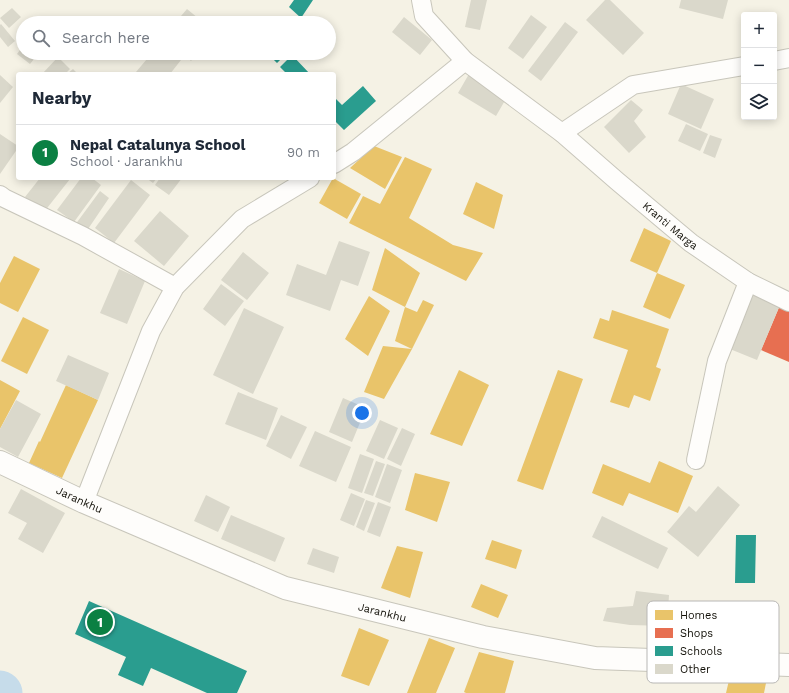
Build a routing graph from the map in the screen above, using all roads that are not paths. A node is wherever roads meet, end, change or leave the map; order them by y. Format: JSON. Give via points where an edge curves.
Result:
{"nodes":[{"id":1,"x":421,"y":0,"type":"edge"},
{"id":2,"x":789,"y":58,"type":"edge"},
{"id":3,"x":777,"y":60,"type":"edge"},
{"id":4,"x":466,"y":61,"type":"junction"},
{"id":5,"x":741,"y":67,"type":"edge"},
{"id":6,"x":562,"y":133,"type":"junction"},
{"id":7,"x":336,"y":163,"type":"edge"},
{"id":8,"x":307,"y":180,"type":"edge"},
{"id":9,"x":0,"y":195,"type":"edge"},
{"id":10,"x":748,"y":282,"type":"junction"},
{"id":11,"x":175,"y":287,"type":"junction"},
{"id":12,"x":789,"y":302,"type":"edge"},
{"id":13,"x":696,"y":460,"type":"dead end"},
{"id":14,"x":0,"y":462,"type":"edge"},
{"id":15,"x":84,"y":502,"type":"junction"},
{"id":16,"x":647,"y":660,"type":"edge"},
{"id":17,"x":779,"y":665,"type":"edge"},
{"id":18,"x":789,"y":665,"type":"edge"}],
"edges":[{"from":1,"to":4,"type":"street","name":"Kranti Marga","via":[[424,16]]},
{"from":2,"to":3,"type":"street"},
{"from":4,"to":6,"type":"street","name":"Kranti Marga"},
{"from":4,"to":7,"type":"street","via":[[353,152]]},
{"from":5,"to":6,"type":"street","via":[[633,85]]},
{"from":6,"to":10,"type":"street","name":"Kranti Marga","via":[[691,243]]},
{"from":8,"to":11,"type":"street","via":[[242,219]]},
{"from":9,"to":11,"type":"street","via":[[84,236]]},
{"from":10,"to":12,"type":"street","name":"Kranti Marga"},
{"from":10,"to":13,"type":"street","via":[[717,361]]},
{"from":11,"to":15,"type":"street","via":[[151,330]]},
{"from":14,"to":15,"type":"street","name":"Jarankhu"},
{"from":15,"to":16,"type":"street","name":"Jarankhu","via":[[285,588],[483,637],[595,658]]},
{"from":17,"to":18,"type":"street","name":"Jarankhu"}]}
